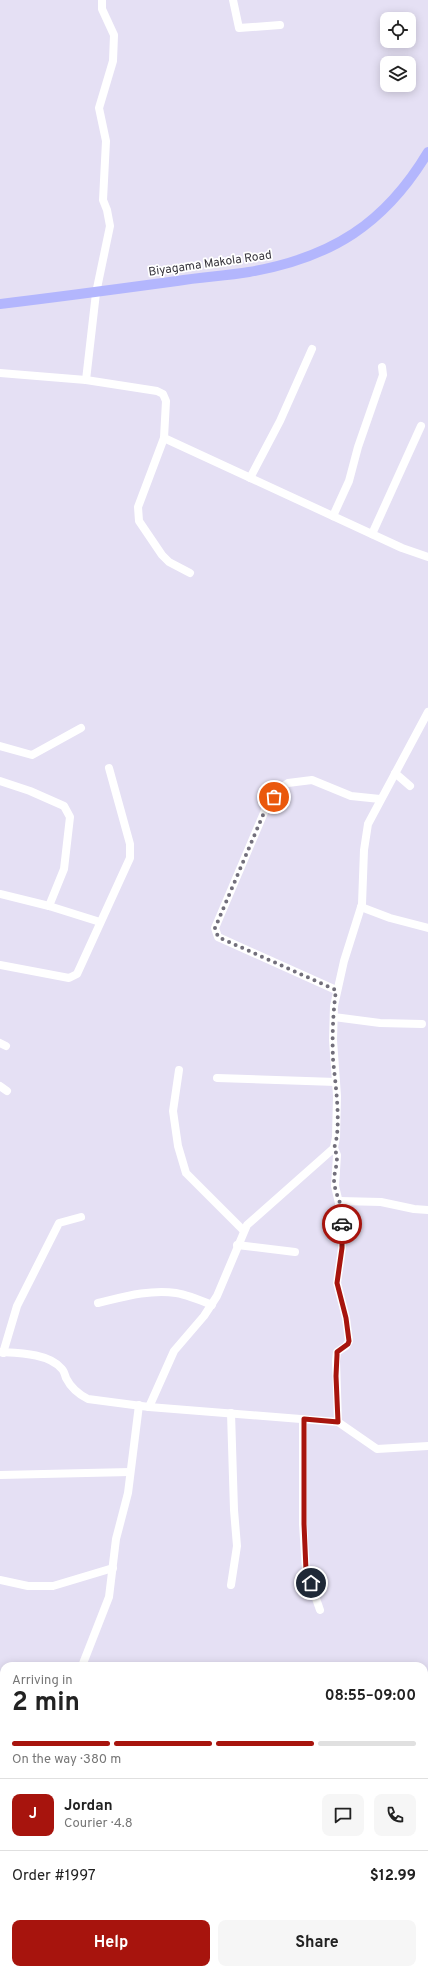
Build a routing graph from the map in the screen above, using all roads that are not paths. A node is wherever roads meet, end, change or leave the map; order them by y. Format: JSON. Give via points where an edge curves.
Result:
{"nodes":[{"id":1,"x":102,"y":0,"type":"edge"},
{"id":2,"x":233,"y":0,"type":"edge"},
{"id":3,"x":280,"y":25,"type":"dead end"},
{"id":4,"x":428,"y":152,"type":"edge"},
{"id":5,"x":96,"y":293,"type":"junction"},
{"id":6,"x":0,"y":304,"type":"edge"},
{"id":7,"x":312,"y":349,"type":"dead end"},
{"id":8,"x":382,"y":367,"type":"dead end"},
{"id":9,"x":0,"y":374,"type":"edge"},
{"id":10,"x":86,"y":380,"type":"junction"},
{"id":11,"x":421,"y":426,"type":"dead end"},
{"id":12,"x":164,"y":438,"type":"junction"},
{"id":13,"x":250,"y":478,"type":"junction"},
{"id":14,"x":333,"y":516,"type":"junction"},
{"id":15,"x":372,"y":534,"type":"junction"},
{"id":16,"x":428,"y":557,"type":"edge"},
{"id":17,"x":190,"y":573,"type":"dead end"},
{"id":18,"x":428,"y":712,"type":"edge"},
{"id":19,"x":81,"y":728,"type":"dead end"},
{"id":20,"x":0,"y":746,"type":"edge"},
{"id":21,"x":109,"y":768,"type":"dead end"},
{"id":22,"x":395,"y":773,"type":"junction"},
{"id":23,"x":0,"y":781,"type":"edge"},
{"id":24,"x":410,"y":786,"type":"dead end"},
{"id":25,"x":380,"y":799,"type":"junction"},
{"id":26,"x":0,"y":894,"type":"edge"},
{"id":27,"x":49,"y":906,"type":"junction"},
{"id":28,"x":361,"y":907,"type":"junction"},
{"id":29,"x":100,"y":922,"type":"junction"},
{"id":30,"x":428,"y":928,"type":"edge"},
{"id":31,"x":0,"y":966,"type":"edge"},
{"id":32,"x":336,"y":990,"type":"junction"},
{"id":33,"x":334,"y":1017,"type":"junction"},
{"id":34,"x":422,"y":1024,"type":"dead end"},
{"id":35,"x":179,"y":1070,"type":"dead end"},
{"id":36,"x":218,"y":1078,"type":"dead end"},
{"id":37,"x":336,"y":1082,"type":"junction"},
{"id":38,"x":0,"y":1086,"type":"edge"},
{"id":39,"x":8,"y":1091,"type":"dead end"},
{"id":40,"x":334,"y":1148,"type":"junction"},
{"id":41,"x":340,"y":1201,"type":"junction"},
{"id":42,"x":428,"y":1210,"type":"edge"},
{"id":43,"x":81,"y":1217,"type":"dead end"},
{"id":44,"x":243,"y":1230,"type":"junction"},
{"id":45,"x":237,"y":1246,"type":"junction"},
{"id":46,"x":295,"y":1252,"type":"dead end"},
{"id":47,"x":98,"y":1303,"type":"dead end"},
{"id":48,"x":212,"y":1304,"type":"junction"},
{"id":49,"x":1,"y":1353,"type":"edge"},
{"id":50,"x":139,"y":1405,"type":"junction"},
{"id":51,"x":149,"y":1407,"type":"junction"},
{"id":52,"x":231,"y":1413,"type":"junction"},
{"id":53,"x":304,"y":1419,"type":"junction"},
{"id":54,"x":338,"y":1422,"type":"junction"},
{"id":55,"x":428,"y":1446,"type":"edge"},
{"id":56,"x":130,"y":1472,"type":"junction"},
{"id":57,"x":0,"y":1475,"type":"edge"},
{"id":58,"x":113,"y":1568,"type":"junction"},
{"id":59,"x":0,"y":1580,"type":"edge"},
{"id":60,"x":231,"y":1585,"type":"dead end"},
{"id":61,"x":320,"y":1610,"type":"dead end"},
{"id":62,"x":84,"y":1662,"type":"edge"}],
"edges":[{"from":1,"to":5,"type":"street","via":[[102,9],[114,35],[114,49],[99,108],[106,141],[102,200],[110,226]]},
{"from":2,"to":3,"type":"street","via":[[239,28]]},
{"from":4,"to":5,"type":"main road","name":"Biyagama Makola Road","via":[[397,195],[375,218],[351,237],[316,253],[282,266]]},
{"from":5,"to":6,"type":"main road","name":"Biyagama Makola Road"},
{"from":5,"to":10,"type":"street"},
{"from":7,"to":13,"type":"street","via":[[280,421]]},
{"from":8,"to":14,"type":"street","via":[[382,381],[358,447],[349,481]]},
{"from":9,"to":10,"type":"street"},
{"from":10,"to":12,"type":"street","via":[[163,394],[166,401]]},
{"from":11,"to":15,"type":"street"},
{"from":12,"to":13,"type":"street"},
{"from":12,"to":17,"type":"street","via":[[138,507],[139,521],[162,555],[169,562]]},
{"from":13,"to":14,"type":"street"},
{"from":14,"to":15,"type":"street"},
{"from":15,"to":16,"type":"street"},
{"from":18,"to":22,"type":"street"},
{"from":19,"to":20,"type":"street","via":[[32,755]]},
{"from":21,"to":29,"type":"street","via":[[130,844],[130,858]]},
{"from":22,"to":24,"type":"street"},
{"from":22,"to":25,"type":"street"},
{"from":23,"to":27,"type":"street","via":[[64,806],[70,817],[64,869]]},
{"from":25,"to":28,"type":"street","via":[[368,824]]},
{"from":25,"to":32,"type":"street","via":[[351,796],[312,780],[288,783],[282,787],[266,808],[215,928],[218,937]]},
{"from":26,"to":27,"type":"street"},
{"from":27,"to":29,"type":"street"},
{"from":28,"to":30,"type":"street"},
{"from":28,"to":32,"type":"street"},
{"from":29,"to":31,"type":"street","via":[[77,974],[69,978]]},
{"from":32,"to":33,"type":"street"},
{"from":33,"to":34,"type":"street","via":[[380,1023]]},
{"from":33,"to":37,"type":"street"},
{"from":35,"to":44,"type":"street","via":[[173,1111],[178,1146],[186,1172]]},
{"from":36,"to":37,"type":"street"},
{"from":37,"to":40,"type":"street","via":[[337,1118]]},
{"from":38,"to":39,"type":"street"},
{"from":40,"to":41,"type":"street","via":[[337,1155],[335,1186]]},
{"from":40,"to":44,"type":"street"},
{"from":41,"to":42,"type":"street","via":[[381,1202]]},
{"from":41,"to":54,"type":"street","via":[[342,1248],[337,1283],[349,1341],[337,1352]]},
{"from":43,"to":49,"type":"street","via":[[59,1223],[17,1306]]},
{"from":44,"to":45,"type":"street"},
{"from":45,"to":46,"type":"street"},
{"from":45,"to":48,"type":"street"},
{"from":47,"to":48,"type":"street","via":[[164,1292]]},
{"from":48,"to":51,"type":"street","via":[[174,1351]]},
{"from":49,"to":50,"type":"street","via":[[36,1355],[55,1364],[62,1369],[79,1395],[88,1399]]},
{"from":50,"to":51,"type":"street"},
{"from":50,"to":56,"type":"street"},
{"from":51,"to":52,"type":"street"},
{"from":52,"to":53,"type":"street"},
{"from":52,"to":60,"type":"street","via":[[237,1546]]},
{"from":53,"to":54,"type":"street"},
{"from":53,"to":61,"type":"street","via":[[306,1570]]},
{"from":54,"to":55,"type":"street","via":[[377,1449]]},
{"from":56,"to":57,"type":"street"},
{"from":56,"to":58,"type":"street","via":[[128,1493],[116,1539]]},
{"from":58,"to":59,"type":"street","via":[[53,1586],[28,1586]]},
{"from":58,"to":62,"type":"street","via":[[109,1597]]}]}
